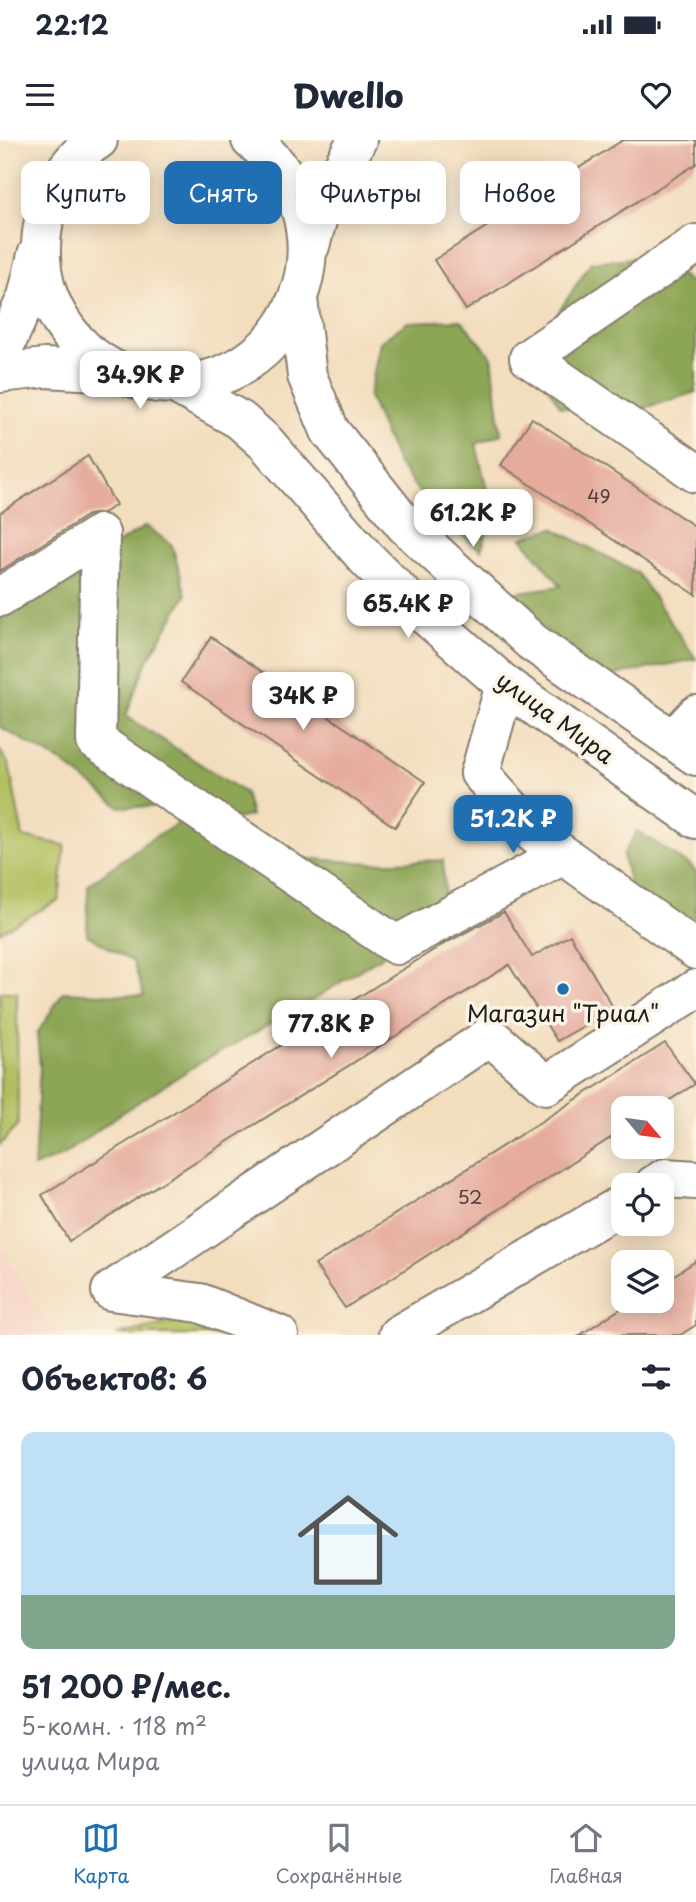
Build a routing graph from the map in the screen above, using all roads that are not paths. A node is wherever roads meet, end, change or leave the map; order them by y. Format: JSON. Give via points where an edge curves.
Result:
{"nodes":[{"id":1,"x":50,"y":140,"type":"edge"},
{"id":2,"x":98,"y":140,"type":"edge"},
{"id":3,"x":251,"y":140,"type":"edge"},
{"id":4,"x":357,"y":140,"type":"edge"},
{"id":5,"x":50,"y":161,"type":"edge"},
{"id":6,"x":74,"y":161,"type":"edge"},
{"id":7,"x":44,"y":224,"type":"edge"},
{"id":8,"x":40,"y":239,"type":"junction"},
{"id":9,"x":696,"y":244,"type":"edge"},
{"id":10,"x":308,"y":255,"type":"junction"},
{"id":11,"x":298,"y":299,"type":"junction"},
{"id":12,"x":0,"y":356,"type":"edge"},
{"id":13,"x":0,"y":373,"type":"edge"},
{"id":14,"x":119,"y":373,"type":"junction"},
{"id":15,"x":175,"y":384,"type":"junction"},
{"id":16,"x":696,"y":473,"type":"edge"},
{"id":17,"x":0,"y":597,"type":"edge"},
{"id":18,"x":505,"y":685,"type":"junction"},
{"id":19,"x":688,"y":737,"type":"edge"},
{"id":20,"x":696,"y":819,"type":"edge"},
{"id":21,"x":563,"y":855,"type":"junction"},
{"id":22,"x":696,"y":950,"type":"edge"},
{"id":23,"x":696,"y":989,"type":"edge"},
{"id":24,"x":674,"y":1179,"type":"edge"},
{"id":25,"x":696,"y":1180,"type":"edge"},
{"id":26,"x":611,"y":1210,"type":"edge"},
{"id":27,"x":279,"y":1335,"type":"edge"},
{"id":28,"x":398,"y":1335,"type":"edge"}],
"edges":[{"from":1,"to":5,"type":"main road"},
{"from":2,"to":6,"type":"main road"},
{"from":3,"to":10,"type":"main road","via":[[269,155],[295,191]]},
{"from":4,"to":10,"type":"main road","via":[[320,210]]},
{"from":7,"to":8,"type":"main road"},
{"from":8,"to":12,"type":"main road","via":[[27,297]]},
{"from":8,"to":14,"type":"main road","via":[[44,280],[58,318],[95,359]]},
{"from":9,"to":16,"type":"main road","via":[[529,358]]},
{"from":10,"to":11,"type":"main road"},
{"from":11,"to":15,"type":"main road","via":[[262,351],[236,369],[206,380]]},
{"from":11,"to":19,"type":"main road","via":[[307,376],[330,431],[366,480],[446,565],[532,642]]},
{"from":13,"to":14,"type":"main road","via":[[45,368]]},
{"from":14,"to":15,"type":"main road"},
{"from":15,"to":18,"type":"main road","name":"улица Мира","via":[[222,408],[266,443],[383,575]]},
{"from":17,"to":21,"type":"main road","via":[[100,534],[96,741],[396,945]]},
{"from":18,"to":20,"type":"main road","name":"улица Мира"},
{"from":18,"to":21,"type":"main road","via":[[480,773],[534,834]]},
{"from":21,"to":22,"type":"main road"},
{"from":23,"to":27,"type":"main road","via":[[545,1084],[490,1036],[111,1291],[200,1303]]},
{"from":24,"to":25,"type":"main road"},
{"from":26,"to":28,"type":"main road"}]}
